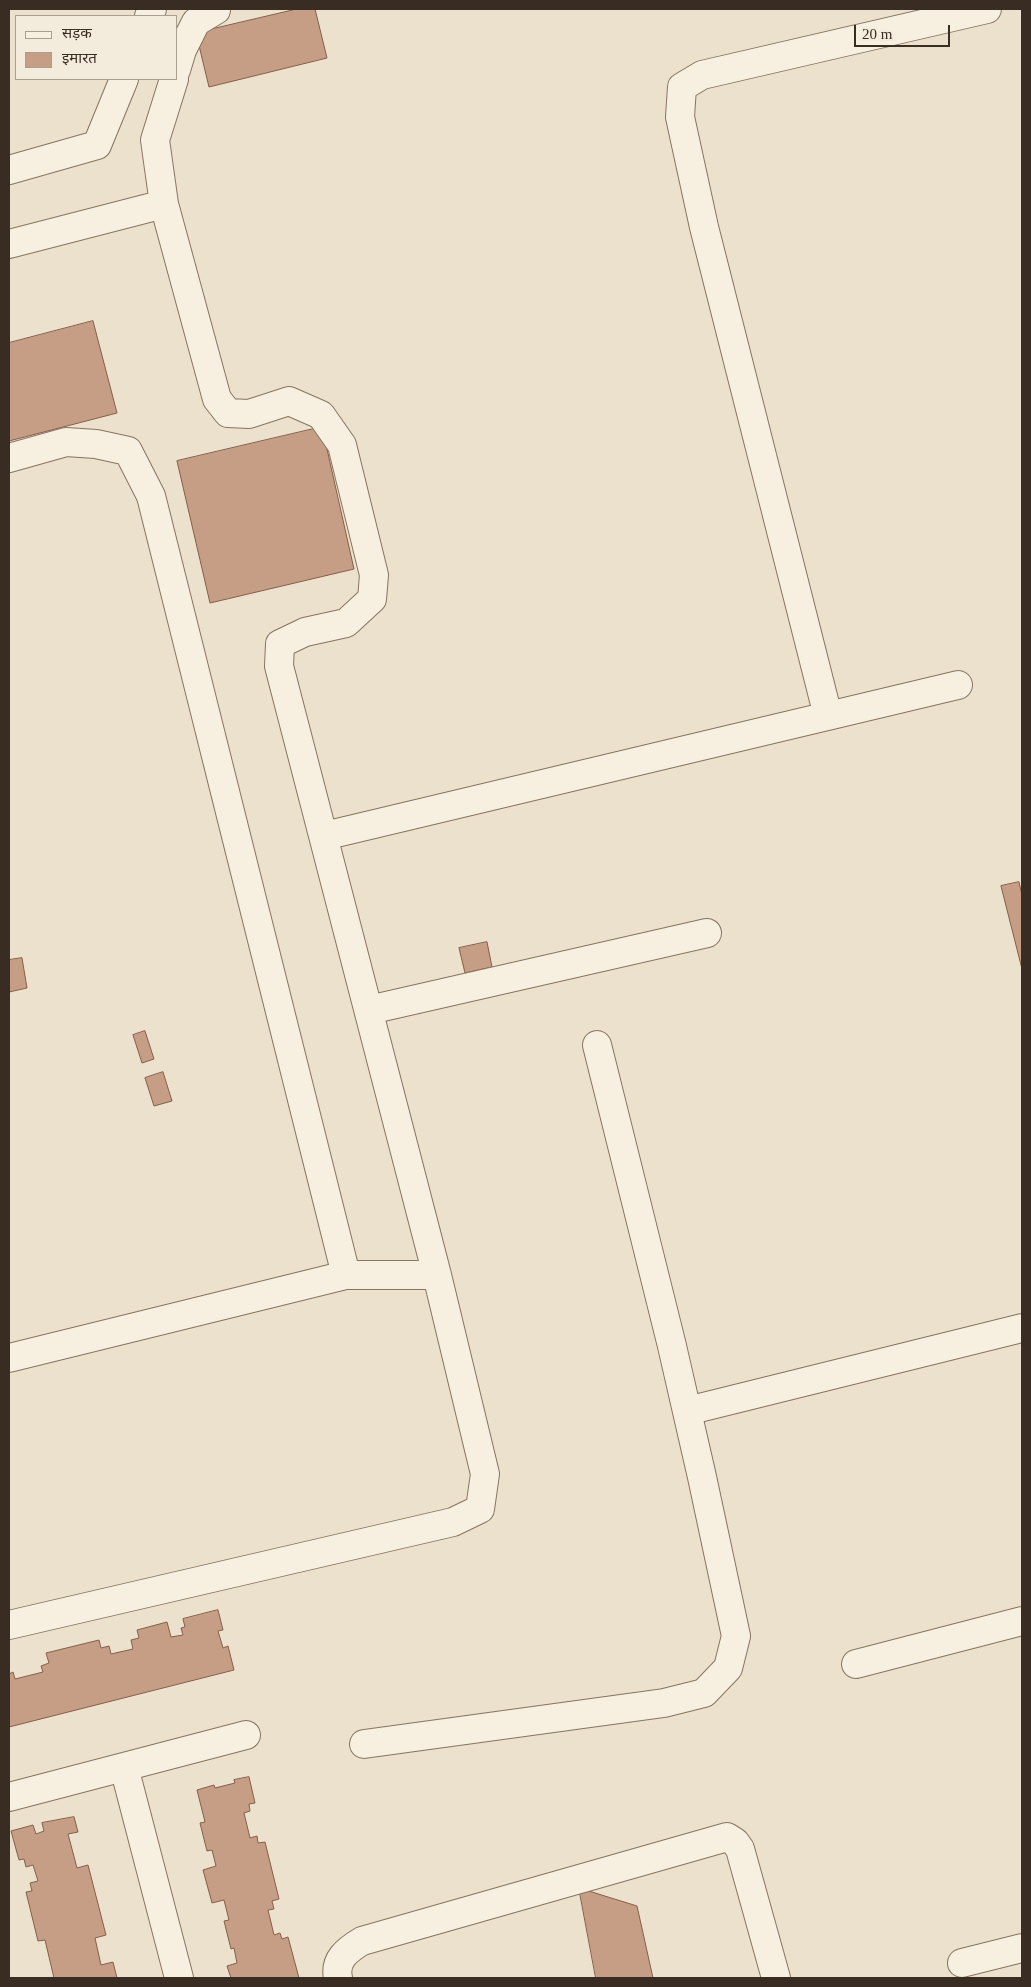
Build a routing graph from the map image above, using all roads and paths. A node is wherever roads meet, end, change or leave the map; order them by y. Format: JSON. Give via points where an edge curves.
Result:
{"nodes":[{"id":1,"x":216,"y":9,"type":"edge"},
{"id":2,"x":987,"y":9,"type":"edge"},
{"id":3,"x":178,"y":63,"type":"edge"},
{"id":4,"x":124,"y":80,"type":"edge"},
{"id":5,"x":174,"y":80,"type":"edge"},
{"id":6,"x":9,"y":170,"type":"edge"},
{"id":7,"x":164,"y":204,"type":"junction"},
{"id":8,"x":9,"y":244,"type":"edge"},
{"id":9,"x":9,"y":458,"type":"edge"},
{"id":10,"x":958,"y":685,"type":"dead end"},
{"id":11,"x":828,"y":716,"type":"junction"},
{"id":12,"x":324,"y":836,"type":"junction"},
{"id":13,"x":707,"y":933,"type":"dead end"},
{"id":14,"x":369,"y":1010,"type":"junction"},
{"id":15,"x":597,"y":1045,"type":"dead end"},
{"id":16,"x":346,"y":1275,"type":"junction"},
{"id":17,"x":437,"y":1275,"type":"junction"},
{"id":18,"x":1022,"y":1328,"type":"edge"},
{"id":19,"x":9,"y":1358,"type":"edge"},
{"id":20,"x":687,"y":1411,"type":"junction"},
{"id":21,"x":1022,"y":1621,"type":"edge"},
{"id":22,"x":9,"y":1625,"type":"edge"},
{"id":23,"x":856,"y":1664,"type":"dead end"},
{"id":24,"x":246,"y":1735,"type":"dead end"},
{"id":25,"x":364,"y":1744,"type":"dead end"},
{"id":26,"x":124,"y":1767,"type":"junction"},
{"id":27,"x":9,"y":1797,"type":"edge"},
{"id":28,"x":1022,"y":1948,"type":"edge"},
{"id":29,"x":962,"y":1963,"type":"dead end"},
{"id":30,"x":179,"y":1978,"type":"edge"},
{"id":31,"x":338,"y":1978,"type":"edge"},
{"id":32,"x":776,"y":1978,"type":"edge"}],
"edges":[{"from":1,"to":3,"type":"street","via":[[196,22]]},
{"from":2,"to":11,"type":"street","via":[[702,75],[682,87],[680,117],[704,227]]},
{"from":4,"to":6,"type":"street","via":[[97,145]]},
{"from":5,"to":7,"type":"street","via":[[155,140]]},
{"from":7,"to":8,"type":"street"},
{"from":7,"to":12,"type":"street","via":[[217,399],[222,406],[228,413],[249,414],[289,401],[321,415],[342,445],[374,575],[372,599],[346,623],[305,632],[280,644],[279,666]]},
{"from":9,"to":16,"type":"street","via":[[66,442],[128,451],[151,496]]},
{"from":10,"to":11,"type":"street"},
{"from":11,"to":12,"type":"street"},
{"from":12,"to":14,"type":"street"},
{"from":13,"to":14,"type":"street"},
{"from":14,"to":17,"type":"street"},
{"from":15,"to":20,"type":"street"},
{"from":16,"to":17,"type":"street"},
{"from":16,"to":19,"type":"street"},
{"from":17,"to":22,"type":"street","via":[[485,1474],[480,1509],[453,1522]]},
{"from":18,"to":20,"type":"street"},
{"from":20,"to":25,"type":"street","via":[[736,1636],[728,1668],[704,1693],[664,1703]]},
{"from":21,"to":23,"type":"street"},
{"from":24,"to":26,"type":"street"},
{"from":26,"to":27,"type":"street"},
{"from":26,"to":30,"type":"street"},
{"from":28,"to":29,"type":"street"},
{"from":31,"to":32,"type":"street","via":[[338,1962],[348,1949],[362,1941],[728,1837],[740,1849]]}]}
